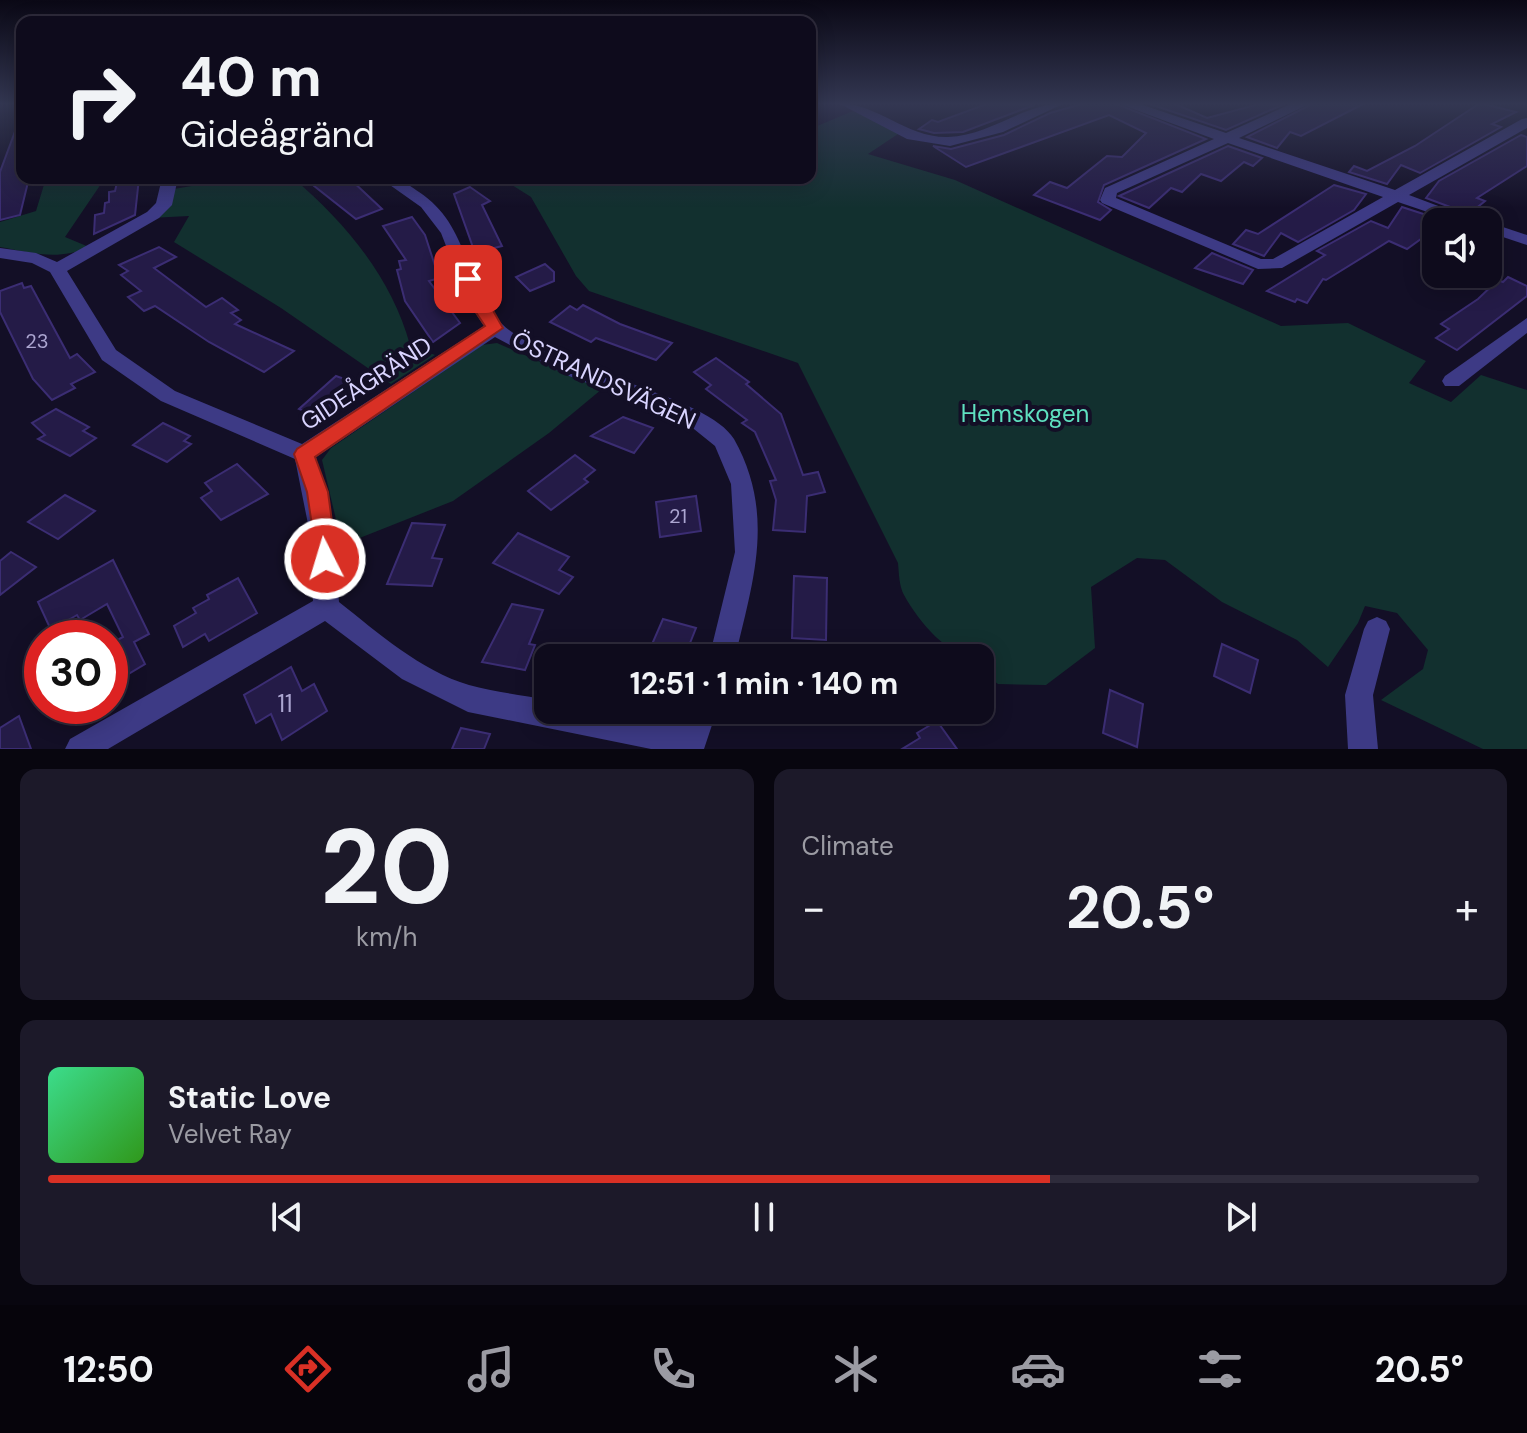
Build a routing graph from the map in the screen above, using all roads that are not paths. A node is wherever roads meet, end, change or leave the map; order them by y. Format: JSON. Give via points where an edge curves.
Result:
{"nodes":[{"id":1,"x":926,"y":138,"type":"edge"},
{"id":2,"x":968,"y":138,"type":"edge"},
{"id":3,"x":1226,"y":138,"type":"joint"},
{"id":4,"x":1499,"y":138,"type":"edge"},
{"id":5,"x":169,"y":184,"type":"edge"},
{"id":6,"x":397,"y":184,"type":"edge"},
{"id":7,"x":1395,"y":196,"type":"junction"},
{"id":8,"x":1431,"y":208,"type":"edge"},
{"id":9,"x":1502,"y":232,"type":"edge"},
{"id":10,"x":1527,"y":240,"type":"edge"},
{"id":11,"x":0,"y":253,"type":"edge"},
{"id":12,"x":57,"y":269,"type":"junction"},
{"id":13,"x":495,"y":328,"type":"junction"},
{"id":14,"x":1524,"y":331,"type":"edge"},
{"id":15,"x":1452,"y":381,"type":"dead end"},
{"id":16,"x":304,"y":454,"type":"junction"},
{"id":17,"x":326,"y":607,"type":"junction"},
{"id":18,"x":1377,"y":629,"type":"dead end"},
{"id":19,"x":725,"y":644,"type":"edge"},
{"id":20,"x":698,"y":724,"type":"edge"},
{"id":21,"x":689,"y":746,"type":"edge"},
{"id":22,"x":80,"y":749,"type":"edge"},
{"id":23,"x":1363,"y":749,"type":"edge"}],
"edges":[{"from":1,"to":2,"type":"street","via":[[948,142]]},
{"from":3,"to":7,"type":"street"},
{"from":3,"to":7,"type":"street","via":[[1107,194],[1114,206],[1258,264],[1285,261]]},
{"from":4,"to":7,"type":"street"},
{"from":5,"to":12,"type":"street","via":[[164,205],[153,215]]},
{"from":6,"to":13,"type":"street","name":"ÖSTRANDSVÄGEN","via":[[427,204],[449,232],[477,302]]},
{"from":7,"to":8,"type":"street"},
{"from":9,"to":10,"type":"street"},
{"from":11,"to":12,"type":"street","via":[[36,258]]},
{"from":12,"to":16,"type":"street","via":[[109,355],[168,396]]},
{"from":13,"to":16,"type":"street","name":"GIDEÅGRÄND"},
{"from":13,"to":19,"type":"street","name":"ÖSTRANDSVÄGEN","via":[[571,369],[691,416],[724,441],[742,484],[747,552]]},
{"from":14,"to":15,"type":"street"},
{"from":16,"to":17,"type":"street","via":[[325,536]]},
{"from":17,"to":21,"type":"street","via":[[443,689]]},
{"from":17,"to":22,"type":"street"},
{"from":18,"to":23,"type":"street","via":[[1359,695]]},
{"from":20,"to":21,"type":"street"}]}
